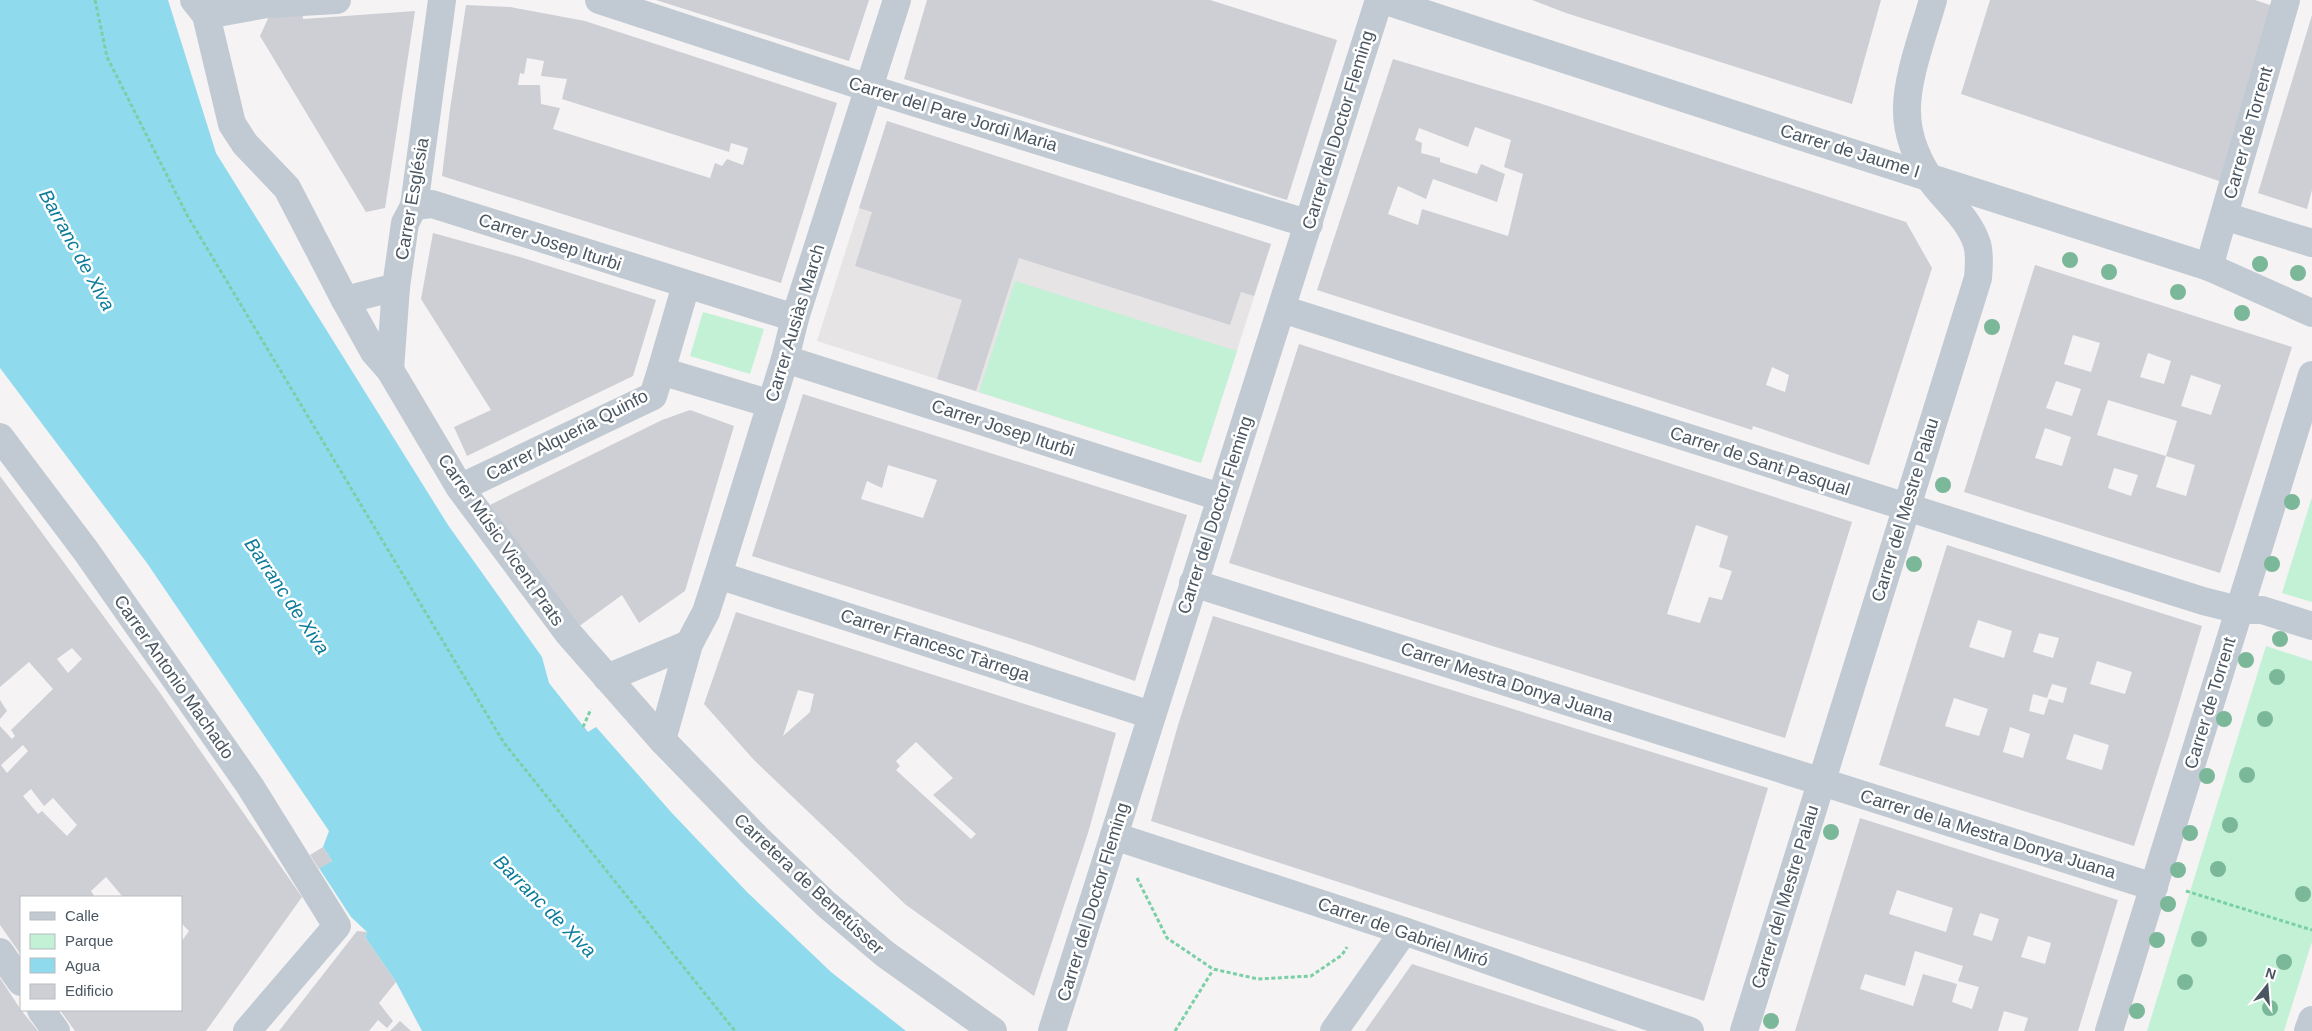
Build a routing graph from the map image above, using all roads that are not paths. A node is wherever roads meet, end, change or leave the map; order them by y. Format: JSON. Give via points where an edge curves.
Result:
{"nodes":[{"id":1,"x":337,"y":0,"type":"edge"},
{"id":2,"x":442,"y":0,"type":"edge"},
{"id":3,"x":599,"y":0,"type":"edge"},
{"id":4,"x":897,"y":0,"type":"edge"},
{"id":5,"x":1379,"y":0,"type":"edge"},
{"id":6,"x":1383,"y":0,"type":"edge"},
{"id":7,"x":1933,"y":0,"type":"edge"},
{"id":8,"x":2286,"y":0,"type":"edge"},
{"id":9,"x":200,"y":7,"type":"edge"},
{"id":10,"x":1447,"y":10,"type":"edge"},
{"id":11,"x":869,"y":88,"type":"junction"},
{"id":12,"x":1928,"y":176,"type":"junction"},
{"id":13,"x":414,"y":206,"type":"junction"},
{"id":14,"x":2224,"y":216,"type":"junction"},
{"id":15,"x":1309,"y":224,"type":"junction"},
{"id":16,"x":2312,"y":243,"type":"edge"},
{"id":17,"x":2209,"y":267,"type":"junction"},
{"id":18,"x":686,"y":285,"type":"junction"},
{"id":19,"x":396,"y":287,"type":"junction"},
{"id":20,"x":344,"y":300,"type":"junction"},
{"id":21,"x":1282,"y":309,"type":"junction"},
{"id":22,"x":2312,"y":313,"type":"edge"},
{"id":23,"x":795,"y":318,"type":"junction"},
{"id":24,"x":785,"y":359,"type":"junction"},
{"id":25,"x":390,"y":370,"type":"junction"},
{"id":26,"x":662,"y":371,"type":"junction"},
{"id":27,"x":2312,"y":375,"type":"edge"},
{"id":28,"x":771,"y":404,"type":"junction"},
{"id":29,"x":0,"y":438,"type":"edge"},
{"id":30,"x":460,"y":488,"type":"junction"},
{"id":31,"x":1220,"y":497,"type":"junction"},
{"id":32,"x":1906,"y":507,"type":"junction"},
{"id":33,"x":718,"y":575,"type":"junction"},
{"id":34,"x":1194,"y":583,"type":"junction"},
{"id":35,"x":2239,"y":610,"type":"junction"},
{"id":36,"x":2312,"y":626,"type":"edge"},
{"id":37,"x":689,"y":644,"type":"junction"},
{"id":38,"x":607,"y":678,"type":"junction"},
{"id":39,"x":1151,"y":715,"type":"junction"},
{"id":40,"x":662,"y":740,"type":"junction"},
{"id":41,"x":1821,"y":782,"type":"junction"},
{"id":42,"x":1114,"y":836,"type":"junction"},
{"id":43,"x":2154,"y":887,"type":"junction"},
{"id":44,"x":1404,"y":930,"type":"junction"},
{"id":45,"x":0,"y":952,"type":"edge"},
{"id":46,"x":20,"y":981,"type":"edge"},
{"id":47,"x":42,"y":1011,"type":"edge"},
{"id":48,"x":2312,"y":1020,"type":"edge"},
{"id":49,"x":56,"y":1031,"type":"edge"},
{"id":50,"x":247,"y":1031,"type":"edge"},
{"id":51,"x":993,"y":1031,"type":"edge"},
{"id":52,"x":1052,"y":1031,"type":"edge"},
{"id":53,"x":1334,"y":1031,"type":"edge"},
{"id":54,"x":1690,"y":1031,"type":"edge"},
{"id":55,"x":1744,"y":1031,"type":"edge"},
{"id":56,"x":2109,"y":1031,"type":"edge"},
{"id":57,"x":2308,"y":1031,"type":"edge"}],
"edges":[{"from":1,"to":9,"type":"street"},
{"from":2,"to":13,"type":"street","name":"Carrer Església"},
{"from":3,"to":11,"type":"street","name":"Carrer del Pare Jordi Maria"},
{"from":4,"to":11,"type":"street","name":"Carrer Ausiàs March"},
{"from":5,"to":15,"type":"street","name":"Carrer del Doctor Fleming"},
{"from":6,"to":10,"type":"street","name":"Carrer de Jaume I"},
{"from":7,"to":12,"type":"street","name":"Carrer del Mestre Palau","via":[[1906,111],[1911,141]]},
{"from":8,"to":14,"type":"street","name":"Carrer de Torrent"},
{"from":9,"to":20,"type":"street","name":"Carrer Músic Vicent Prats","via":[[232,124],[245,144],[287,188]]},
{"from":10,"to":12,"type":"street","name":"Carrer de Jaume I","via":[[1816,142]]},
{"from":11,"to":15,"type":"street","name":"Carrer del Pare Jordi Maria"},
{"from":11,"to":23,"type":"street","name":"Carrer Ausiàs March"},
{"from":12,"to":17,"type":"street","name":"Carrer de Jaume I"},
{"from":12,"to":32,"type":"street","name":"Carrer del Mestre Palau","via":[[1965,220],[1977,244],[1978,278]]},
{"from":13,"to":18,"type":"street","name":"Carrer Josep Iturbi","via":[[432,204]]},
{"from":13,"to":19,"type":"street","name":"Carrer Església","via":[[406,223]]},
{"from":14,"to":16,"type":"street"},
{"from":14,"to":17,"type":"street","name":"Carrer de Torrent"},
{"from":15,"to":21,"type":"street","name":"Carrer del Doctor Fleming"},
{"from":17,"to":22,"type":"street","name":"Carrer de Jaume I"},
{"from":18,"to":23,"type":"street","name":"Carrer Josep Iturbi"},
{"from":18,"to":26,"type":"street","name":"Carrer Alqueria Quinfo"},
{"from":19,"to":20,"type":"street"},
{"from":19,"to":25,"type":"street","name":"Carrer Església"},
{"from":20,"to":25,"type":"street","name":"Carrer Músic Vicent Prats","via":[[374,352]]},
{"from":21,"to":31,"type":"street","name":"Carrer del Doctor Fleming"},
{"from":21,"to":32,"type":"street","name":"Carrer de Sant Pasqual"},
{"from":23,"to":24,"type":"street","name":"Carrer Ausiàs March"},
{"from":24,"to":28,"type":"street","name":"Carrer Ausiàs March"},
{"from":24,"to":31,"type":"street","name":"Carrer Josep Iturbi"},
{"from":25,"to":30,"type":"street","name":"Carrer Músic Vicent Prats"},
{"from":26,"to":28,"type":"street"},
{"from":26,"to":30,"type":"street","name":"Carrer Alqueria Quinfo","via":[[653,396]]},
{"from":27,"to":35,"type":"street","name":"Carrer de Torrent"},
{"from":28,"to":33,"type":"street","name":"Carrer Ausiàs March"},
{"from":29,"to":50,"type":"street","name":"Carrer Antonio Machado","via":[[86,551],[250,786],[337,926]]},
{"from":30,"to":38,"type":"street","name":"Carrer Músic Vicent Prats","via":[[568,634]]},
{"from":31,"to":34,"type":"street","name":"Carrer del Doctor Fleming"},
{"from":32,"to":35,"type":"street","name":"Carrer de Sant Pasqual"},
{"from":32,"to":41,"type":"street","name":"Carrer del Mestre Palau"},
{"from":33,"to":37,"type":"street","name":"Carrer Ausiàs March","via":[[706,612]]},
{"from":33,"to":39,"type":"street","name":"Carrer Francesc Tàrrega"},
{"from":34,"to":39,"type":"street","name":"Carrer del Doctor Fleming"},
{"from":34,"to":41,"type":"street","name":"Carrer Mestra Donya Juana"},
{"from":35,"to":36,"type":"street","name":"Carrer de Sant Pasqual","via":[[2262,610]]},
{"from":35,"to":43,"type":"street","name":"Carrer de Torrent"},
{"from":37,"to":38,"type":"street"},
{"from":37,"to":40,"type":"street","name":"Carrer Ausiàs March"},
{"from":38,"to":40,"type":"street","name":"Carrer Músic Vicent Prats"},
{"from":39,"to":42,"type":"street","name":"Carrer del Doctor Fleming"},
{"from":40,"to":51,"type":"street","name":"Carretera de Benetússer","via":[[826,904],[885,954]]},
{"from":41,"to":43,"type":"street","name":"Carrer de la Mestra Donya Juana"},
{"from":41,"to":55,"type":"street","name":"Carrer del Mestre Palau"},
{"from":42,"to":44,"type":"street","name":"Carrer de Gabriel Miró"},
{"from":42,"to":52,"type":"street","name":"Carrer del Doctor Fleming"},
{"from":43,"to":56,"type":"street","name":"Carrer de Torrent"},
{"from":44,"to":53,"type":"street"},
{"from":44,"to":54,"type":"street","name":"Carrer de Gabriel Miró"},
{"from":45,"to":46,"type":"street"},
{"from":47,"to":49,"type":"street"},
{"from":48,"to":57,"type":"street"}]}
